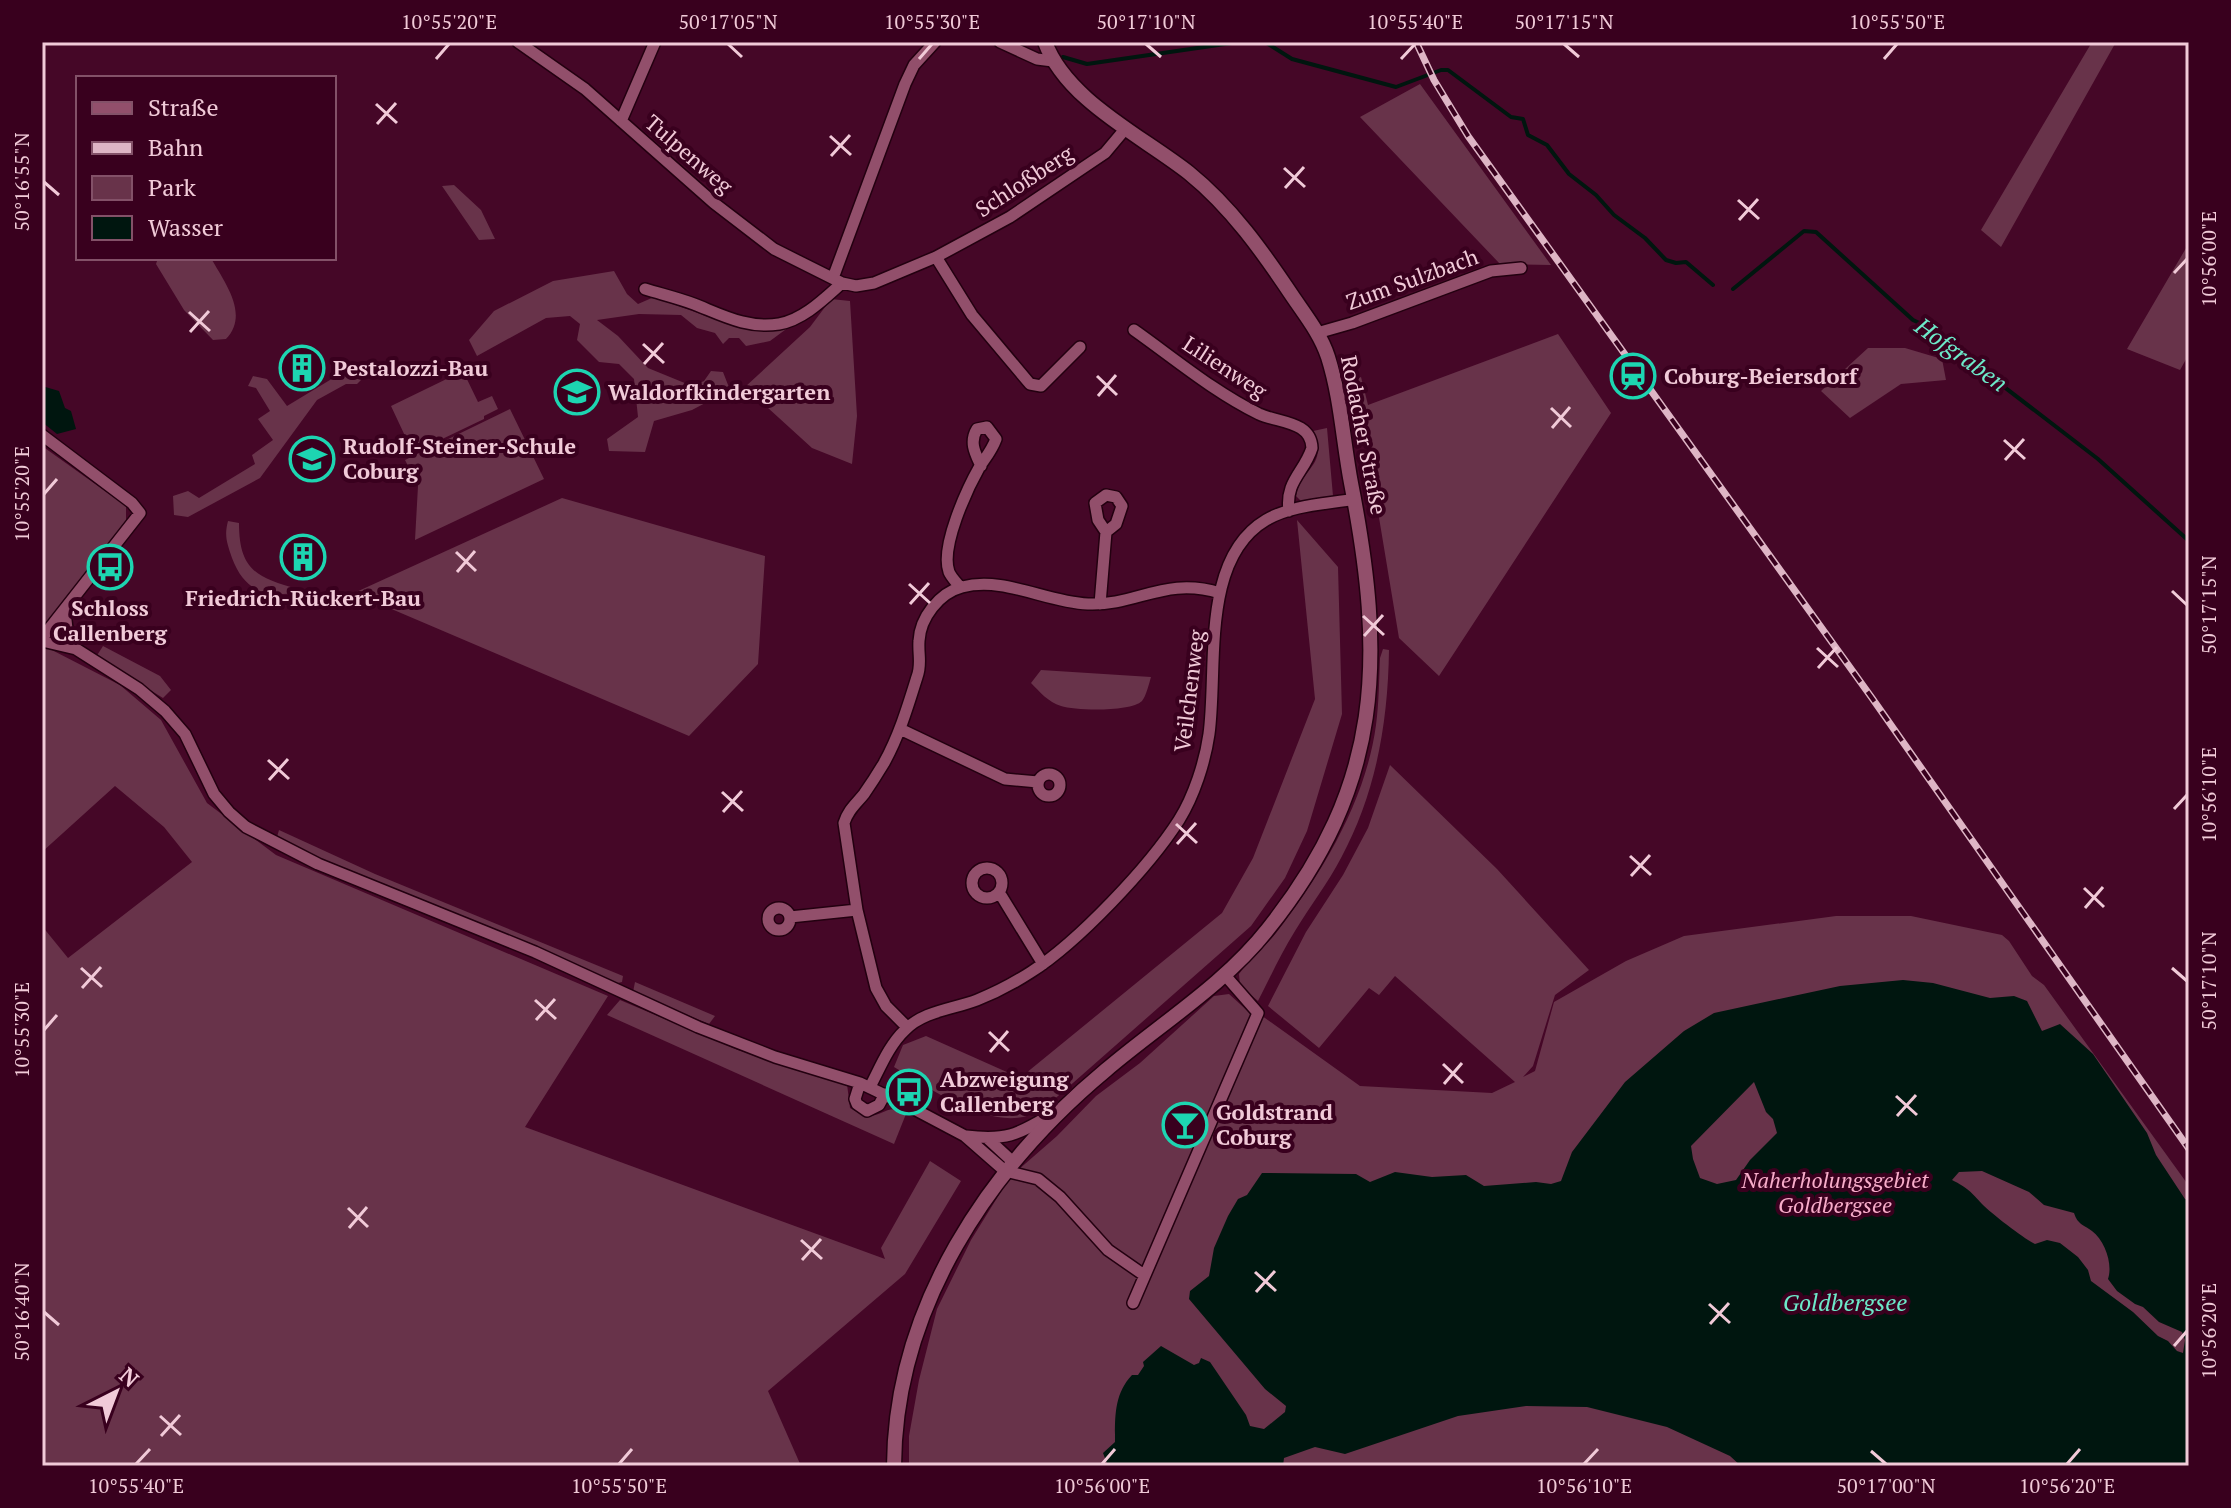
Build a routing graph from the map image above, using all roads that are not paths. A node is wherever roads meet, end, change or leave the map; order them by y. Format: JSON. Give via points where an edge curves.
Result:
{"nodes":[{"id":1,"x":518,"y":42,"type":"edge"},
{"id":2,"x":655,"y":42,"type":"edge"},
{"id":3,"x":935,"y":42,"type":"edge"},
{"id":4,"x":1000,"y":42,"type":"edge"},
{"id":5,"x":1045,"y":42,"type":"edge"},
{"id":6,"x":1053,"y":61,"type":"junction"},
{"id":7,"x":621,"y":121,"type":"junction"},
{"id":8,"x":1126,"y":128,"type":"junction"},
{"id":9,"x":936,"y":257,"type":"junction"},
{"id":10,"x":1521,"y":268,"type":"dead end"},
{"id":11,"x":837,"y":281,"type":"junction"},
{"id":12,"x":645,"y":289,"type":"dead end"},
{"id":13,"x":1134,"y":330,"type":"dead end"},
{"id":14,"x":1317,"y":333,"type":"junction"},
{"id":15,"x":1080,"y":347,"type":"dead end"},
{"id":16,"x":42,"y":435,"type":"edge"},
{"id":17,"x":981,"y":466,"type":"dead end"},
{"id":18,"x":1355,"y":499,"type":"junction"},
{"id":19,"x":1289,"y":511,"type":"junction"},
{"id":20,"x":1106,"y":532,"type":"dead end"},
{"id":21,"x":960,"y":587,"type":"junction"},
{"id":22,"x":1220,"y":593,"type":"junction"},
{"id":23,"x":1100,"y":604,"type":"junction"},
{"id":24,"x":65,"y":612,"type":"junction"},
{"id":25,"x":42,"y":640,"type":"edge"},
{"id":26,"x":76,"y":649,"type":"junction"},
{"id":27,"x":900,"y":729,"type":"junction"},
{"id":28,"x":1038,"y":782,"type":"dead end"},
{"id":29,"x":999,"y":892,"type":"dead end"},
{"id":30,"x":857,"y":910,"type":"junction"},
{"id":31,"x":790,"y":917,"type":"dead end"},
{"id":32,"x":1043,"y":964,"type":"junction"},
{"id":33,"x":1224,"y":974,"type":"junction"},
{"id":34,"x":907,"y":1027,"type":"junction"},
{"id":35,"x":865,"y":1085,"type":"junction"},
{"id":36,"x":885,"y":1094,"type":"junction"},
{"id":37,"x":1070,"y":1103,"type":"junction"},
{"id":38,"x":965,"y":1136,"type":"junction"},
{"id":39,"x":987,"y":1138,"type":"junction"},
{"id":40,"x":1013,"y":1162,"type":"junction"},
{"id":41,"x":1144,"y":1275,"type":"junction"},
{"id":42,"x":1133,"y":1303,"type":"dead end"},
{"id":43,"x":894,"y":1466,"type":"edge"}],
"edges":[{"from":1,"to":7,"type":"street","name":"Tulpenweg"},
{"from":2,"to":7,"type":"street"},
{"from":3,"to":11,"type":"street","via":[[905,84]]},
{"from":4,"to":6,"type":"street"},
{"from":5,"to":6,"type":"street","name":"Rodacher Straße"},
{"from":6,"to":8,"type":"street","name":"Rodacher Straße","via":[[1071,84]]},
{"from":7,"to":11,"type":"street","name":"Tulpenweg","via":[[774,249]]},
{"from":8,"to":9,"type":"street","name":"Schloßberg","via":[[1105,153],[1010,217]]},
{"from":8,"to":14,"type":"street","name":"Rodacher Straße","via":[[1223,205]]},
{"from":9,"to":11,"type":"street","name":"Schloßberg","via":[[874,283]]},
{"from":9,"to":15,"type":"street","via":[[972,315],[1030,384],[1041,386]]},
{"from":10,"to":14,"type":"street","name":"Zum Sulzbach","via":[[1491,271]]},
{"from":11,"to":12,"type":"street","via":[[817,305],[780,324],[742,324]]},
{"from":13,"to":19,"type":"street","name":"Lilienweg","via":[[1232,401],[1308,434],[1312,448],[1290,486]]},
{"from":14,"to":18,"type":"street","name":"Rodacher Straße","via":[[1336,386]]},
{"from":16,"to":24,"type":"street","via":[[140,513]]},
{"from":17,"to":21,"type":"street","via":[[948,539],[950,573]]},
{"from":18,"to":19,"type":"street","name":"Veilchenweg"},
{"from":18,"to":33,"type":"street","name":"Rodacher Straße","via":[[1370,614],[1368,708],[1356,770],[1312,869],[1267,931]]},
{"from":19,"to":22,"type":"street","name":"Veilchenweg","via":[[1266,520],[1235,551]]},
{"from":20,"to":23,"type":"street"},
{"from":21,"to":23,"type":"street","via":[[995,584],[1060,602]]},
{"from":21,"to":27,"type":"street","via":[[938,601],[923,624],[921,665]]},
{"from":22,"to":23,"type":"street","via":[[1169,588]]},
{"from":22,"to":32,"type":"street","name":"Veilchenweg","via":[[1208,738],[1181,817],[1129,882]]},
{"from":24,"to":25,"type":"street"},
{"from":24,"to":26,"type":"street","via":[[68,637]]},
{"from":25,"to":26,"type":"street"},
{"from":26,"to":35,"type":"street","via":[[165,711],[185,734],[214,794],[268,841],[535,952],[698,1027]]},
{"from":27,"to":28,"type":"street","via":[[1005,779]]},
{"from":27,"to":30,"type":"street","via":[[844,823]]},
{"from":29,"to":32,"type":"street"},
{"from":30,"to":31,"type":"street"},
{"from":30,"to":34,"type":"street","via":[[879,997]]},
{"from":32,"to":34,"type":"street","name":"Veilchenweg","via":[[987,995]]},
{"from":33,"to":37,"type":"street","name":"Rodacher Straße"},
{"from":33,"to":41,"type":"street","via":[[1258,1013]]},
{"from":34,"to":35,"type":"street"},
{"from":35,"to":36,"type":"street"},
{"from":35,"to":36,"type":"street","via":[[855,1099],[862,1109],[876,1108]]},
{"from":36,"to":38,"type":"street"},
{"from":37,"to":39,"type":"street","via":[[1020,1133]]},
{"from":37,"to":40,"type":"street"},
{"from":38,"to":39,"type":"street"},
{"from":38,"to":40,"type":"street"},
{"from":39,"to":40,"type":"street"},
{"from":40,"to":41,"type":"street","via":[[1060,1197],[1108,1250]]},
{"from":40,"to":43,"type":"street","via":[[955,1248],[920,1326],[901,1396]]},
{"from":41,"to":42,"type":"street"}]}
